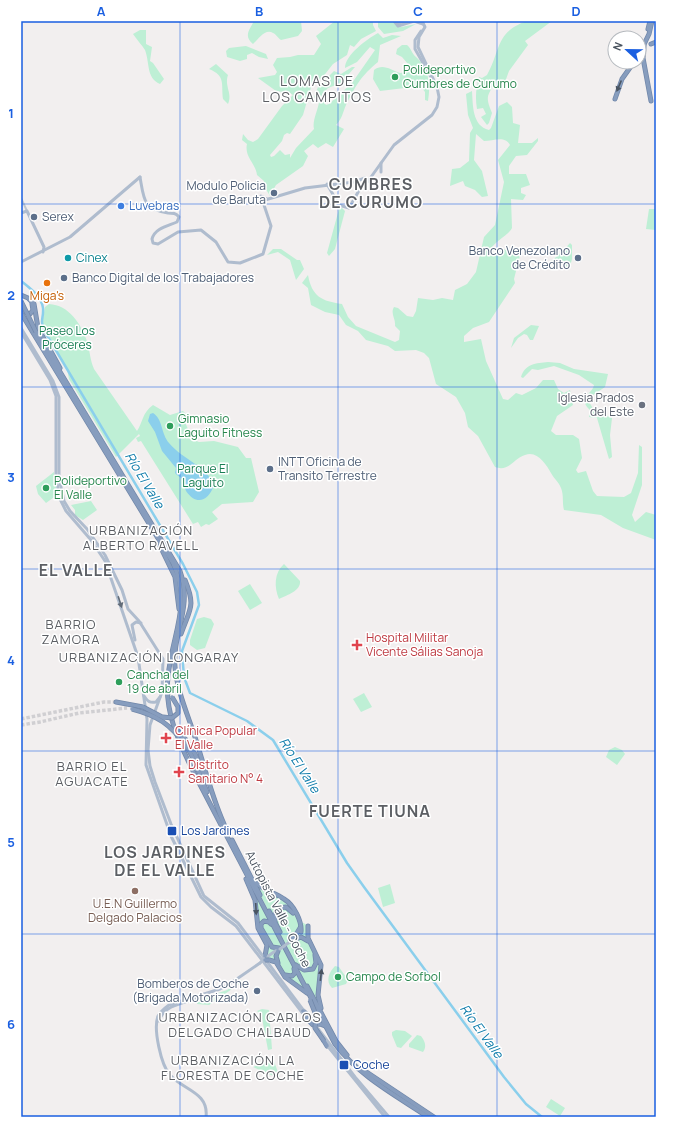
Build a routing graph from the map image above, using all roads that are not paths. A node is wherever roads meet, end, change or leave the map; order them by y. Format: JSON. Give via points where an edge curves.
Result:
{"nodes":[{"id":1,"x":395,"y":21,"type":"edge"},
{"id":2,"x":406,"y":21,"type":"edge"},
{"id":3,"x":422,"y":21,"type":"edge"},
{"id":4,"x":651,"y":21,"type":"edge"},
{"id":5,"x":648,"y":29,"type":"dead end"},
{"id":6,"x":647,"y":39,"type":"edge"},
{"id":7,"x":656,"y":42,"type":"edge"},
{"id":8,"x":651,"y":44,"type":"dead end"},
{"id":9,"x":415,"y":49,"type":"junction"},
{"id":10,"x":417,"y":59,"type":"dead end"},
{"id":11,"x":628,"y":70,"type":"edge"},
{"id":12,"x":645,"y":70,"type":"edge"},
{"id":13,"x":436,"y":85,"type":"junction"},
{"id":14,"x":615,"y":98,"type":"dead end"},
{"id":15,"x":651,"y":101,"type":"dead end"},
{"id":16,"x":380,"y":163,"type":"junction"},
{"id":17,"x":381,"y":172,"type":"dead end"},
{"id":18,"x":368,"y":177,"type":"junction"},
{"id":19,"x":354,"y":182,"type":"junction"},
{"id":20,"x":340,"y":183,"type":"junction"},
{"id":21,"x":328,"y":184,"type":"junction"},
{"id":22,"x":321,"y":185,"type":"junction"},
{"id":23,"x":360,"y":189,"type":"junction"},
{"id":24,"x":332,"y":192,"type":"junction"},
{"id":25,"x":21,"y":198,"type":"edge"},
{"id":26,"x":27,"y":211,"type":"junction"},
{"id":27,"x":21,"y":213,"type":"edge"},
{"id":28,"x":44,"y":247,"type":"junction"},
{"id":29,"x":49,"y":248,"type":"junction"},
{"id":30,"x":43,"y":252,"type":"junction"},
{"id":31,"x":21,"y":262,"type":"edge"},
{"id":32,"x":21,"y":296,"type":"edge"},
{"id":33,"x":21,"y":301,"type":"edge"},
{"id":34,"x":21,"y":307,"type":"edge"},
{"id":35,"x":21,"y":313,"type":"edge"},
{"id":36,"x":21,"y":318,"type":"edge"},
{"id":37,"x":28,"y":327,"type":"junction"},
{"id":38,"x":21,"y":328,"type":"edge"},
{"id":39,"x":21,"y":332,"type":"edge"},
{"id":40,"x":62,"y":375,"type":"junction"},
{"id":41,"x":159,"y":540,"type":"junction"},
{"id":42,"x":174,"y":559,"type":"junction"},
{"id":43,"x":179,"y":609,"type":"dead end"},
{"id":44,"x":136,"y":618,"type":"junction"},
{"id":45,"x":133,"y":623,"type":"junction"},
{"id":46,"x":141,"y":623,"type":"junction"},
{"id":47,"x":175,"y":656,"type":"junction"},
{"id":48,"x":138,"y":657,"type":"junction"},
{"id":49,"x":170,"y":663,"type":"junction"},
{"id":50,"x":162,"y":692,"type":"junction"},
{"id":51,"x":144,"y":695,"type":"junction"},
{"id":52,"x":116,"y":702,"type":"tunnel mouth"},
{"id":53,"x":132,"y":706,"type":"junction"},
{"id":54,"x":127,"y":708,"type":"tunnel mouth"},
{"id":55,"x":158,"y":715,"type":"junction"},
{"id":56,"x":209,"y":786,"type":"junction"},
{"id":57,"x":211,"y":804,"type":"junction"},
{"id":58,"x":218,"y":814,"type":"junction"},
{"id":59,"x":245,"y":872,"type":"junction"},
{"id":60,"x":251,"y":877,"type":"junction"},
{"id":61,"x":300,"y":921,"type":"junction"},
{"id":62,"x":276,"y":924,"type":"junction"},
{"id":63,"x":301,"y":932,"type":"dead end"},
{"id":64,"x":279,"y":935,"type":"junction"},
{"id":65,"x":291,"y":940,"type":"junction"},
{"id":66,"x":279,"y":949,"type":"junction"},
{"id":67,"x":257,"y":952,"type":"junction"},
{"id":68,"x":266,"y":959,"type":"junction"},
{"id":69,"x":292,"y":962,"type":"junction"},
{"id":70,"x":296,"y":966,"type":"junction"},
{"id":71,"x":272,"y":972,"type":"junction"},
{"id":72,"x":308,"y":994,"type":"junction"},
{"id":73,"x":304,"y":1011,"type":"junction"},
{"id":74,"x":319,"y":1013,"type":"junction"},
{"id":75,"x":306,"y":1018,"type":"junction"},
{"id":76,"x":317,"y":1026,"type":"junction"},
{"id":77,"x":325,"y":1026,"type":"junction"},
{"id":78,"x":327,"y":1046,"type":"junction"},
{"id":79,"x":206,"y":1117,"type":"edge"},
{"id":80,"x":385,"y":1117,"type":"edge"},
{"id":81,"x":389,"y":1117,"type":"edge"},
{"id":82,"x":428,"y":1117,"type":"edge"},
{"id":83,"x":434,"y":1117,"type":"edge"}],
"edges":[{"from":1,"to":2,"type":"main road"},
{"from":1,"to":9,"type":"main road","via":[[398,26],[414,21],[423,24],[416,39]]},
{"from":3,"to":13,"type":"main road","via":[[425,27],[419,38],[418,50]]},
{"from":4,"to":5,"type":"highway"},
{"from":4,"to":6,"type":"highway"},
{"from":7,"to":8,"type":"highway"},
{"from":9,"to":10,"type":"main road"},
{"from":9,"to":13,"type":"main road"},
{"from":11,"to":14,"type":"highway","one_way":true},
{"from":12,"to":15,"type":"highway"},
{"from":13,"to":16,"type":"main road","via":[[439,99],[435,111],[396,143]]},
{"from":16,"to":17,"type":"main road"},
{"from":16,"to":18,"type":"main road"},
{"from":18,"to":19,"type":"main road"},
{"from":18,"to":23,"type":"main road"},
{"from":19,"to":20,"type":"main road"},
{"from":19,"to":23,"type":"main road"},
{"from":20,"to":21,"type":"main road"},
{"from":20,"to":24,"type":"main road","via":[[332,186]]},
{"from":21,"to":22,"type":"main road"},
{"from":21,"to":24,"type":"main road"},
{"from":22,"to":24,"type":"main road"},
{"from":22,"to":29,"type":"main road","via":[[264,200],[271,226],[263,254],[240,263],[226,261],[216,242],[201,230],[178,232],[158,244],[153,243],[154,234],[177,222],[179,217],[149,207],[144,198],[140,177],[70,237]]},
{"from":23,"to":24,"type":"main road","via":[[350,208],[339,205]]},
{"from":25,"to":26,"type":"street"},
{"from":26,"to":27,"type":"main road"},
{"from":26,"to":28,"type":"main road"},
{"from":28,"to":29,"type":"main road"},
{"from":28,"to":30,"type":"main road"},
{"from":29,"to":30,"type":"main road"},
{"from":30,"to":31,"type":"main road"},
{"from":32,"to":34,"type":"highway","via":[[31,302],[32,313],[28,314]]},
{"from":32,"to":40,"type":"highway","via":[[34,304],[38,328]]},
{"from":33,"to":40,"type":"highway","name":"Autopista Valle - Coche","bridge":true},
{"from":35,"to":37,"type":"highway","name":"Autopista Valle - Coche"},
{"from":36,"to":37,"type":"highway"},
{"from":37,"to":41,"type":"highway","name":"Autopista Valle - Coche"},
{"from":38,"to":44,"type":"main road","via":[[53,381],[59,397],[59,478],[64,501],[105,554],[128,608]]},
{"from":39,"to":48,"type":"main road","one_way":true,"via":[[50,380],[56,396],[56,478],[60,500],[105,561]]},
{"from":40,"to":42,"type":"highway","name":"Autopista Valle - Coche"},
{"from":41,"to":43,"type":"highway","via":[[175,577]]},
{"from":41,"to":49,"type":"highway","name":"Autopista Valle - Coche","via":[[176,569],[182,597],[182,613]]},
{"from":42,"to":47,"type":"highway","name":"Autopista Valle - Coche","via":[[183,578],[185,596]]},
{"from":42,"to":47,"type":"highway","via":[[189,589],[192,608]]},
{"from":44,"to":45,"type":"main road"},
{"from":44,"to":46,"type":"main road"},
{"from":45,"to":46,"type":"main road"},
{"from":45,"to":48,"type":"main road"},
{"from":46,"to":50,"type":"main road","via":[[163,659]]},
{"from":47,"to":56,"type":"highway","name":"Autopista Valle - Coche","via":[[178,683]]},
{"from":48,"to":51,"type":"main road"},
{"from":49,"to":55,"type":"highway","bridge":true,"via":[[169,687],[178,707],[176,716],[167,718]]},
{"from":49,"to":57,"type":"highway","name":"Autopista Valle - Coche","via":[[168,696],[172,721],[184,753]]},
{"from":50,"to":51,"type":"main road","via":[[155,702],[148,702]]},
{"from":50,"to":67,"type":"main road","via":[[150,725],[148,750],[150,766],[160,797],[202,893],[210,903],[238,923]]},
{"from":51,"to":67,"type":"main road","via":[[147,719],[146,765],[176,847],[201,898],[234,924]]},
{"from":52,"to":53,"type":"highway"},
{"from":53,"to":54,"type":"highway"},
{"from":53,"to":55,"type":"highway","bridge":true},
{"from":53,"to":57,"type":"highway","bridge":true,"via":[[163,720],[173,728],[194,760]]},
{"from":55,"to":56,"type":"highway","bridge":true,"via":[[175,727],[186,740]]},
{"from":56,"to":58,"type":"highway","name":"Autopista Valle - Coche"},
{"from":57,"to":58,"type":"highway","name":"Autopista Valle - Coche"},
{"from":58,"to":59,"type":"highway","name":"Autopista Valle - Coche"},
{"from":58,"to":60,"type":"highway","name":"Autopista Valle - Coche"},
{"from":59,"to":64,"type":"highway","name":"Autopista Valle - Coche"},
{"from":59,"to":68,"type":"highway","one_way":true,"via":[[255,900],[258,928],[267,946]]},
{"from":60,"to":61,"type":"highway","via":[[267,892],[288,901]]},
{"from":60,"to":62,"type":"highway","name":"Autopista Valle - Coche"},
{"from":61,"to":63,"type":"highway"},
{"from":74,"to":61,"type":"highway","one_way":true,"via":[[321,965],[308,938],[308,926]]},
{"from":62,"to":65,"type":"highway","via":[[274,916],[278,909],[290,909],[300,927]]},
{"from":62,"to":70,"type":"highway","name":"Autopista Valle - Coche"},
{"from":64,"to":66,"type":"highway","via":[[269,922],[262,923],[261,928],[271,946]]},
{"from":64,"to":69,"type":"highway","name":"Autopista Valle - Coche"},
{"from":65,"to":66,"type":"main road","bridge":true},
{"from":65,"to":70,"type":"highway","via":[[299,937],[306,939],[316,957],[315,966],[310,970]]},
{"from":66,"to":68,"type":"main road"},
{"from":66,"to":69,"type":"highway","via":[[276,958],[288,976],[295,972]]},
{"from":67,"to":71,"type":"main road"},
{"from":68,"to":72,"type":"highway","via":[[276,962],[285,977]]},
{"from":68,"to":79,"type":"main road","bridge":true,"via":[[215,991],[169,1005],[158,1017],[157,1035],[167,1070],[175,1080],[201,1098],[206,1107]]},
{"from":69,"to":72,"type":"highway","name":"Autopista Valle - Coche"},
{"from":70,"to":74,"type":"highway","name":"Autopista Valle - Coche"},
{"from":71,"to":73,"type":"main road"},
{"from":71,"to":75,"type":"main road"},
{"from":72,"to":74,"type":"highway","name":"Autopista Valle - Coche"},
{"from":72,"to":78,"type":"highway","bridge":true,"via":[[316,1014],[315,1028]]},
{"from":73,"to":74,"type":"highway","via":[[316,1021]]},
{"from":73,"to":76,"type":"main road"},
{"from":74,"to":76,"type":"highway"},
{"from":74,"to":77,"type":"highway","name":"Autopista Valle - Coche"},
{"from":74,"to":83,"type":"highway","name":"Autopista Valle - Coche","via":[[351,1060]]},
{"from":75,"to":76,"type":"highway"},
{"from":75,"to":78,"type":"main road"},
{"from":76,"to":77,"type":"highway"},
{"from":76,"to":81,"type":"main road"},
{"from":77,"to":82,"type":"highway","name":"Autopista Valle - Coche","via":[[342,1053],[358,1069]]},
{"from":78,"to":80,"type":"main road"}]}
